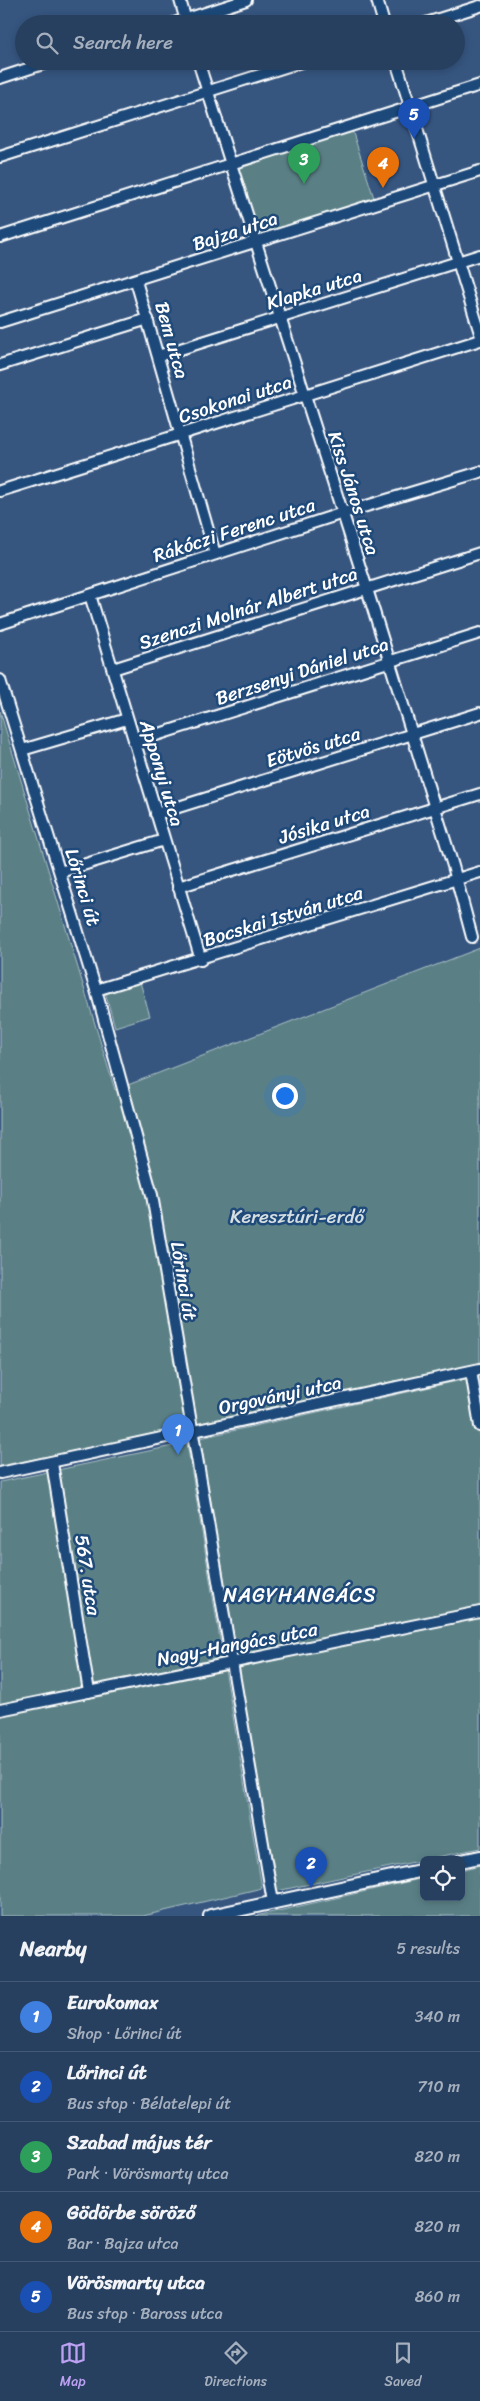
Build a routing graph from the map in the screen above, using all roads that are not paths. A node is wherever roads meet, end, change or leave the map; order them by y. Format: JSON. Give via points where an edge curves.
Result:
{"nodes":[{"id":1,"x":180,"y":0,"type":"edge"},
{"id":2,"x":246,"y":0,"type":"edge"},
{"id":3,"x":377,"y":0,"type":"edge"},
{"id":4,"x":480,"y":6,"type":"edge"},
{"id":5,"x":184,"y":15,"type":"edge"},
{"id":6,"x":205,"y":15,"type":"edge"},
{"id":7,"x":381,"y":15,"type":"edge"},
{"id":8,"x":452,"y":15,"type":"edge"},
{"id":9,"x":24,"y":70,"type":"edge"},
{"id":10,"x":201,"y":70,"type":"edge"},
{"id":11,"x":276,"y":70,"type":"edge"},
{"id":12,"x":399,"y":70,"type":"edge"},
{"id":13,"x":0,"y":78,"type":"edge"},
{"id":14,"x":480,"y":85,"type":"edge"},
{"id":15,"x":207,"y":92,"type":"junction"},
{"id":16,"x":410,"y":107,"type":"junction"},
{"id":17,"x":0,"y":157,"type":"edge"},
{"id":18,"x":232,"y":164,"type":"junction"},
{"id":19,"x":480,"y":171,"type":"edge"},
{"id":20,"x":434,"y":186,"type":"junction"},
{"id":21,"x":0,"y":237,"type":"edge"},
{"id":22,"x":256,"y":243,"type":"junction"},
{"id":23,"x":480,"y":255,"type":"edge"},
{"id":24,"x":458,"y":262,"type":"junction"},
{"id":25,"x":136,"y":281,"type":"junction"},
{"id":26,"x":280,"y":318,"type":"junction"},
{"id":27,"x":148,"y":319,"type":"junction"},
{"id":28,"x":0,"y":322,"type":"edge"},
{"id":29,"x":480,"y":333,"type":"edge"},
{"id":30,"x":480,"y":340,"type":"edge"},
{"id":31,"x":158,"y":356,"type":"junction"},
{"id":32,"x":0,"y":365,"type":"edge"},
{"id":33,"x":304,"y":394,"type":"junction"},
{"id":34,"x":180,"y":435,"type":"junction"},
{"id":35,"x":480,"y":472,"type":"edge"},
{"id":36,"x":0,"y":491,"type":"edge"},
{"id":37,"x":343,"y":513,"type":"junction"},
{"id":38,"x":480,"y":553,"type":"edge"},
{"id":39,"x":215,"y":554,"type":"junction"},
{"id":40,"x":367,"y":589,"type":"junction"},
{"id":41,"x":90,"y":595,"type":"junction"},
{"id":42,"x":0,"y":624,"type":"edge"},
{"id":43,"x":480,"y":633,"type":"edge"},
{"id":44,"x":389,"y":661,"type":"junction"},
{"id":45,"x":112,"y":669,"type":"junction"},
{"id":46,"x":0,"y":680,"type":"edge"},
{"id":47,"x":480,"y":713,"type":"edge"},
{"id":48,"x":128,"y":719,"type":"junction"},
{"id":49,"x":411,"y":734,"type":"junction"},
{"id":50,"x":134,"y":742,"type":"junction"},
{"id":51,"x":22,"y":750,"type":"junction"},
{"id":52,"x":480,"y":794,"type":"edge"},
{"id":53,"x":434,"y":808,"type":"junction"},
{"id":54,"x":156,"y":814,"type":"junction"},
{"id":55,"x":164,"y":840,"type":"junction"},
{"id":56,"x":60,"y":872,"type":"junction"},
{"id":57,"x":480,"y":872,"type":"edge"},
{"id":58,"x":456,"y":880,"type":"junction"},
{"id":59,"x":178,"y":887,"type":"junction"},
{"id":60,"x":472,"y":937,"type":"dead end"},
{"id":61,"x":202,"y":960,"type":"junction"},
{"id":62,"x":96,"y":990,"type":"junction"},
{"id":63,"x":476,"y":1370,"type":"edge"},
{"id":64,"x":480,"y":1426,"type":"edge"},
{"id":65,"x":192,"y":1432,"type":"junction"},
{"id":66,"x":52,"y":1463,"type":"junction"},
{"id":67,"x":0,"y":1474,"type":"edge"},
{"id":68,"x":480,"y":1612,"type":"edge"},
{"id":69,"x":232,"y":1664,"type":"junction"},
{"id":70,"x":89,"y":1692,"type":"junction"},
{"id":71,"x":0,"y":1710,"type":"edge"},
{"id":72,"x":480,"y":1857,"type":"edge"},
{"id":73,"x":465,"y":1861,"type":"edge"},
{"id":74,"x":420,"y":1871,"type":"edge"},
{"id":75,"x":274,"y":1902,"type":"junction"},
{"id":76,"x":210,"y":1916,"type":"edge"}],
"edges":[{"from":1,"to":5,"type":"street"},
{"from":2,"to":6,"type":"street"},
{"from":3,"to":7,"type":"street"},
{"from":4,"to":8,"type":"street"},
{"from":9,"to":13,"type":"street"},
{"from":10,"to":15,"type":"street","name":"Kiss János utca"},
{"from":11,"to":15,"type":"street"},
{"from":12,"to":16,"type":"street"},
{"from":14,"to":16,"type":"street"},
{"from":15,"to":17,"type":"street"},
{"from":15,"to":18,"type":"street","name":"Kiss János utca"},
{"from":16,"to":18,"type":"street"},
{"from":16,"to":20,"type":"street"},
{"from":18,"to":21,"type":"street"},
{"from":18,"to":22,"type":"street","name":"Kiss János utca"},
{"from":19,"to":20,"type":"street","name":"Bajza utca"},
{"from":20,"to":22,"type":"street","name":"Bajza utca"},
{"from":20,"to":24,"type":"street"},
{"from":22,"to":25,"type":"street","name":"Bajza utca"},
{"from":22,"to":26,"type":"street","name":"Kiss János utca"},
{"from":23,"to":24,"type":"street","name":"Klapka utca"},
{"from":24,"to":26,"type":"street","name":"Klapka utca"},
{"from":24,"to":29,"type":"street"},
{"from":25,"to":27,"type":"street","name":"Bem utca"},
{"from":25,"to":28,"type":"street","name":"Bajza utca"},
{"from":26,"to":31,"type":"street","name":"Klapka utca"},
{"from":26,"to":33,"type":"street","name":"Kiss János utca"},
{"from":27,"to":31,"type":"street","name":"Bem utca"},
{"from":27,"to":32,"type":"street"},
{"from":30,"to":33,"type":"street","name":"Csokonai utca"},
{"from":31,"to":34,"type":"street","name":"Bem utca"},
{"from":33,"to":34,"type":"street","name":"Csokonai utca"},
{"from":33,"to":37,"type":"street","name":"Kiss János utca"},
{"from":34,"to":36,"type":"street","name":"Csokonai utca"},
{"from":34,"to":39,"type":"street","name":"Bem utca"},
{"from":35,"to":37,"type":"street","name":"Rákóczi Ferenc utca"},
{"from":37,"to":39,"type":"street","name":"Rákóczi Ferenc utca"},
{"from":37,"to":40,"type":"street","name":"Kiss János utca"},
{"from":38,"to":40,"type":"street","name":"Szenczi Molnár Albert utca"},
{"from":39,"to":41,"type":"street","name":"Rákóczi Ferenc utca"},
{"from":40,"to":44,"type":"street","name":"Kiss János utca"},
{"from":40,"to":45,"type":"street","name":"Szenczi Molnár Albert utca"},
{"from":41,"to":42,"type":"street","name":"Rákóczi Ferenc utca"},
{"from":41,"to":45,"type":"street","name":"Apponyi utca"},
{"from":43,"to":44,"type":"street","name":"Berzsenyi Dániel utca"},
{"from":44,"to":49,"type":"street","name":"Kiss János utca"},
{"from":44,"to":50,"type":"street","name":"Berzsenyi Dániel utca"},
{"from":45,"to":48,"type":"street","name":"Apponyi utca"},
{"from":46,"to":51,"type":"street","name":"Lőrinci út"},
{"from":47,"to":49,"type":"street","name":"Eötvös utca"},
{"from":48,"to":50,"type":"street","name":"Apponyi utca"},
{"from":48,"to":51,"type":"street"},
{"from":49,"to":53,"type":"street","name":"Kiss János utca"},
{"from":49,"to":54,"type":"street","name":"Eötvös utca"},
{"from":50,"to":54,"type":"street","name":"Apponyi utca"},
{"from":51,"to":56,"type":"street","name":"Lőrinci út"},
{"from":52,"to":53,"type":"street","name":"Jósika utca"},
{"from":53,"to":58,"type":"street","name":"Kiss János utca"},
{"from":53,"to":59,"type":"street","name":"Jósika utca"},
{"from":54,"to":55,"type":"street","name":"Apponyi utca"},
{"from":55,"to":56,"type":"street"},
{"from":55,"to":59,"type":"street","name":"Apponyi utca"},
{"from":56,"to":62,"type":"street","name":"Lőrinci út"},
{"from":57,"to":58,"type":"street","name":"Bocskai István utca"},
{"from":58,"to":60,"type":"street","name":"Kiss János utca"},
{"from":58,"to":61,"type":"street","name":"Bocskai István utca"},
{"from":59,"to":61,"type":"street","name":"Apponyi utca"},
{"from":61,"to":62,"type":"street","name":"Bocskai István utca"},
{"from":62,"to":65,"type":"street","name":"Lőrinci út","via":[[152,1195]]},
{"from":63,"to":64,"type":"street"},
{"from":63,"to":65,"type":"street","name":"Orgoványi utca"},
{"from":65,"to":66,"type":"street","name":"Orgoványi utca"},
{"from":65,"to":69,"type":"street","name":"Lőrinci út"},
{"from":66,"to":67,"type":"street","name":"Orgoványi utca"},
{"from":66,"to":70,"type":"street","name":"567. utca"},
{"from":68,"to":69,"type":"street","name":"Nagy-Hangács utca"},
{"from":69,"to":70,"type":"street","name":"Nagy-Hangács utca"},
{"from":69,"to":75,"type":"street","name":"Lőrinci út"},
{"from":70,"to":71,"type":"street","name":"Nagy-Hangács utca"},
{"from":72,"to":73,"type":"main road"},
{"from":74,"to":75,"type":"main road"},
{"from":75,"to":76,"type":"main road"}]}
